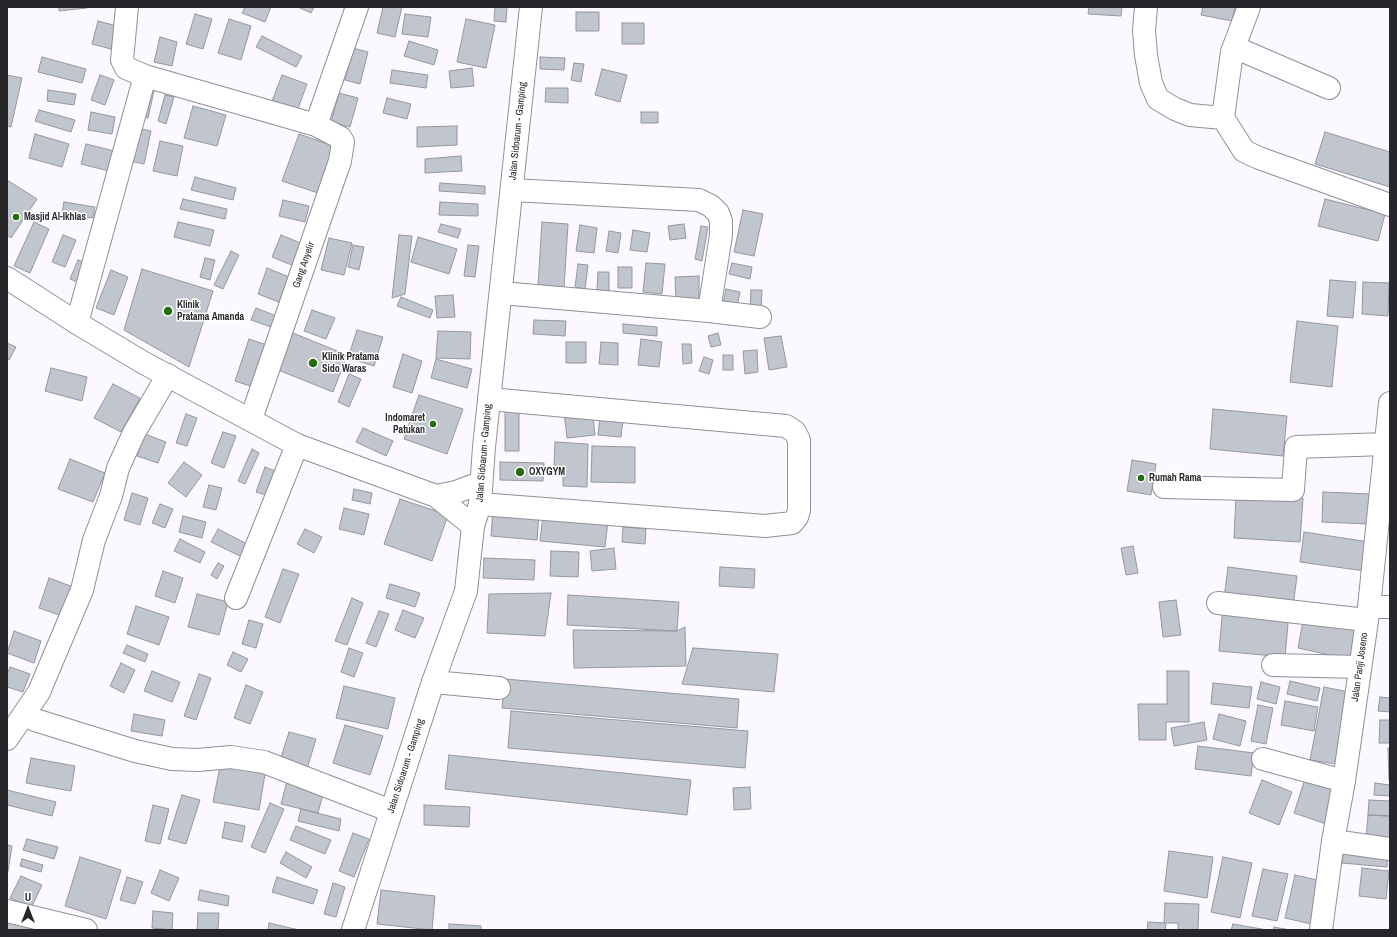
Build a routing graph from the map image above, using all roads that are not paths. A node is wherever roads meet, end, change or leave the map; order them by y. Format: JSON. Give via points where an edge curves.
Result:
{"nodes":[{"id":1,"x":128,"y":7,"type":"edge"},
{"id":2,"x":357,"y":7,"type":"edge"},
{"id":3,"x":531,"y":7,"type":"edge"},
{"id":4,"x":1146,"y":7,"type":"edge"},
{"id":5,"x":1249,"y":7,"type":"edge"},
{"id":6,"x":1234,"y":47,"type":"junction"},
{"id":7,"x":145,"y":76,"type":"junction"},
{"id":8,"x":1329,"y":88,"type":"dead end"},
{"id":9,"x":1223,"y":118,"type":"junction"},
{"id":10,"x":316,"y":125,"type":"junction"},
{"id":11,"x":512,"y":190,"type":"junction"},
{"id":12,"x":1390,"y":205,"type":"edge"},
{"id":13,"x":7,"y":278,"type":"edge"},
{"id":14,"x":501,"y":293,"type":"junction"},
{"id":15,"x":709,"y":311,"type":"junction"},
{"id":16,"x":760,"y":317,"type":"dead end"},
{"id":17,"x":77,"y":323,"type":"junction"},
{"id":18,"x":168,"y":375,"type":"junction"},
{"id":19,"x":489,"y":399,"type":"junction"},
{"id":20,"x":1390,"y":403,"type":"edge"},
{"id":21,"x":250,"y":420,"type":"junction"},
{"id":22,"x":1385,"y":444,"type":"junction"},
{"id":23,"x":297,"y":445,"type":"junction"},
{"id":24,"x":1164,"y":487,"type":"dead end"},
{"id":25,"x":480,"y":494,"type":"junction"},
{"id":26,"x":436,"y":496,"type":"junction"},
{"id":27,"x":473,"y":526,"type":"junction"},
{"id":28,"x":236,"y":598,"type":"dead end"},
{"id":29,"x":1218,"y":603,"type":"dead end"},
{"id":30,"x":1390,"y":607,"type":"edge"},
{"id":31,"x":1368,"y":614,"type":"junction"},
{"id":32,"x":1274,"y":665,"type":"dead end"},
{"id":33,"x":1360,"y":667,"type":"junction"},
{"id":34,"x":433,"y":682,"type":"junction"},
{"id":35,"x":499,"y":688,"type":"dead end"},
{"id":36,"x":24,"y":714,"type":"junction"},
{"id":37,"x":7,"y":739,"type":"edge"},
{"id":38,"x":1263,"y":759,"type":"dead end"},
{"id":39,"x":1344,"y":781,"type":"junction"},
{"id":40,"x":391,"y":811,"type":"junction"},
{"id":41,"x":1333,"y":841,"type":"junction"},
{"id":42,"x":1390,"y":849,"type":"edge"},
{"id":43,"x":7,"y":911,"type":"edge"},
{"id":44,"x":86,"y":930,"type":"edge"},
{"id":45,"x":353,"y":930,"type":"edge"},
{"id":46,"x":1321,"y":930,"type":"edge"}],
"edges":[{"from":1,"to":7,"type":"street","name":"Gang Anyelir","via":[[122,60],[126,68]]},
{"from":2,"to":10,"type":"street"},
{"from":3,"to":11,"type":"street","name":"Jalan Sidoarum - Gamping"},
{"from":4,"to":9,"type":"street","via":[[1146,55],[1151,83],[1158,99],[1190,115]]},
{"from":5,"to":6,"type":"street"},
{"from":6,"to":8,"type":"street"},
{"from":6,"to":9,"type":"street"},
{"from":7,"to":10,"type":"street","name":"Gang Anyelir"},
{"from":7,"to":17,"type":"street"},
{"from":9,"to":12,"type":"street","via":[[1244,151]]},
{"from":10,"to":21,"type":"street","name":"Gang Anyelir","via":[[341,138],[344,148]]},
{"from":11,"to":14,"type":"street","name":"Jalan Sidoarum - Gamping"},
{"from":11,"to":15,"type":"street","via":[[699,200],[710,206],[718,213],[721,234]]},
{"from":13,"to":17,"type":"street"},
{"from":14,"to":15,"type":"street"},
{"from":14,"to":19,"type":"street","name":"Jalan Sidoarum - Gamping"},
{"from":15,"to":16,"type":"street"},
{"from":17,"to":18,"type":"street"},
{"from":18,"to":21,"type":"street"},
{"from":18,"to":36,"type":"street","via":[[134,433],[118,468],[111,496],[92,547],[82,590],[39,692]]},
{"from":19,"to":25,"type":"street","name":"Jalan Sidoarum - Gamping"},
{"from":19,"to":25,"type":"street","via":[[786,426],[795,432],[799,440],[799,510],[797,518],[792,523],[765,526]]},
{"from":20,"to":22,"type":"street","name":"Jalan Panji Joseno"},
{"from":21,"to":23,"type":"street"},
{"from":22,"to":24,"type":"street","via":[[1296,447],[1293,490]]},
{"from":22,"to":31,"type":"street","name":"Jalan Panji Joseno"},
{"from":23,"to":26,"type":"street"},
{"from":23,"to":28,"type":"street"},
{"from":25,"to":26,"type":"street","via":[[456,492]]},
{"from":25,"to":27,"type":"street","name":"Jalan Sidoarum - Gamping"},
{"from":26,"to":27,"type":"street"},
{"from":27,"to":34,"type":"street","name":"Jalan Sidoarum - Gamping","via":[[466,592]]},
{"from":29,"to":31,"type":"street"},
{"from":30,"to":31,"type":"street"},
{"from":31,"to":33,"type":"street","name":"Jalan Panji Joseno"},
{"from":32,"to":33,"type":"street"},
{"from":33,"to":39,"type":"street","name":"Jalan Panji Joseno"},
{"from":34,"to":35,"type":"street"},
{"from":34,"to":40,"type":"street","name":"Jalan Sidoarum - Gamping"},
{"from":36,"to":37,"type":"street"},
{"from":36,"to":40,"type":"street","via":[[80,734],[172,759],[231,757],[264,762]]},
{"from":38,"to":39,"type":"street"},
{"from":39,"to":41,"type":"street","name":"Jalan Panji Joseno"},
{"from":40,"to":45,"type":"street","name":"Jalan Sidoarum - Gamping"},
{"from":41,"to":42,"type":"street"},
{"from":41,"to":46,"type":"street","name":"Jalan Panji Joseno"},
{"from":43,"to":44,"type":"street"}]}
